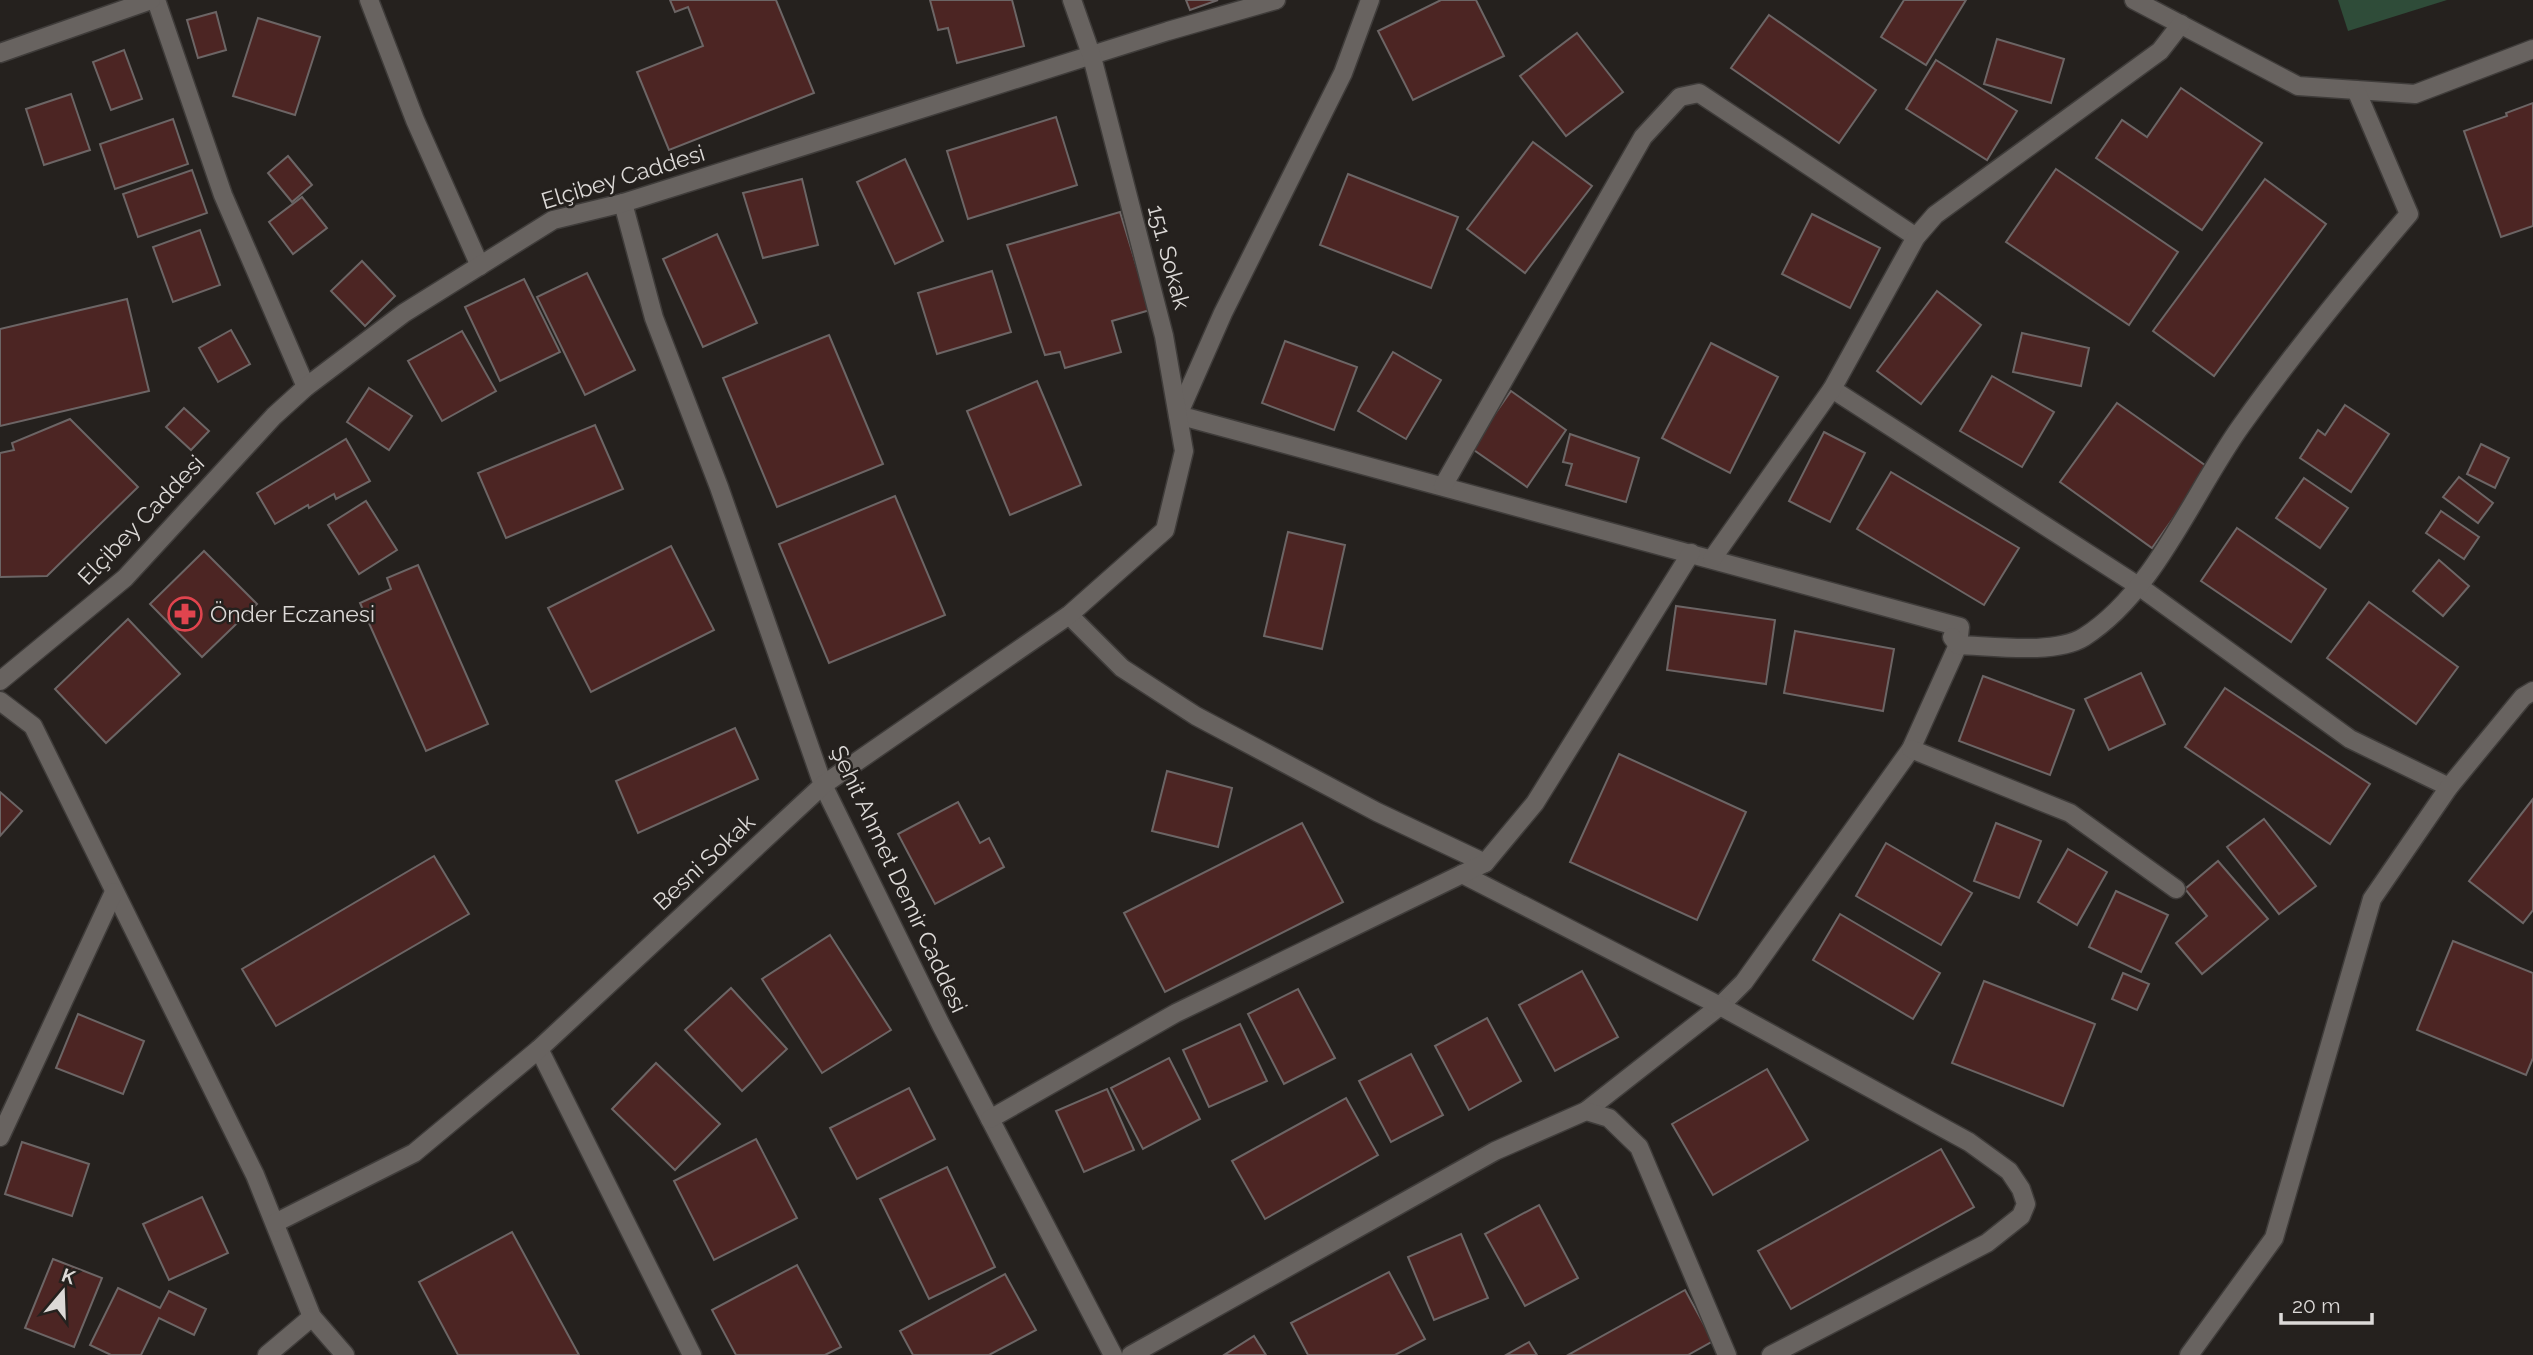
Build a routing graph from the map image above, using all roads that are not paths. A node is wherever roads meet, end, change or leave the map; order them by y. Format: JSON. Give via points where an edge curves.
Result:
{"nodes":[{"id":1,"x":153,"y":0,"type":"edge"},
{"id":2,"x":369,"y":0,"type":"edge"},
{"id":3,"x":1072,"y":0,"type":"edge"},
{"id":4,"x":1276,"y":0,"type":"edge"},
{"id":5,"x":1370,"y":0,"type":"edge"},
{"id":6,"x":2134,"y":0,"type":"edge"},
{"id":7,"x":2181,"y":24,"type":"junction"},
{"id":8,"x":2533,"y":49,"type":"edge"},
{"id":9,"x":0,"y":53,"type":"edge"},
{"id":10,"x":1092,"y":57,"type":"junction"},
{"id":11,"x":2356,"y":90,"type":"junction"},
{"id":12,"x":623,"y":203,"type":"junction"},
{"id":13,"x":1916,"y":237,"type":"junction"},
{"id":14,"x":480,"y":266,"type":"junction"},
{"id":15,"x":306,"y":387,"type":"junction"},
{"id":16,"x":1832,"y":389,"type":"junction"},
{"id":17,"x":1178,"y":415,"type":"junction"},
{"id":18,"x":1443,"y":486,"type":"junction"},
{"id":19,"x":1165,"y":530,"type":"joint"},
{"id":20,"x":1691,"y":553,"type":"junction"},
{"id":21,"x":1712,"y":559,"type":"junction"},
{"id":22,"x":2140,"y":587,"type":"junction"},
{"id":23,"x":1069,"y":615,"type":"junction"},
{"id":24,"x":1958,"y":645,"type":"junction"},
{"id":25,"x":0,"y":681,"type":"edge"},
{"id":26,"x":2533,"y":691,"type":"edge"},
{"id":27,"x":0,"y":701,"type":"edge"},
{"id":28,"x":1911,"y":749,"type":"junction"},
{"id":29,"x":823,"y":785,"type":"junction"},
{"id":30,"x":2449,"y":786,"type":"junction"},
{"id":31,"x":1485,"y":863,"type":"junction"},
{"id":32,"x":1462,"y":874,"type":"junction"},
{"id":33,"x":2176,"y":889,"type":"dead end"},
{"id":34,"x":114,"y":892,"type":"junction"},
{"id":35,"x":1720,"y":1006,"type":"junction"},
{"id":36,"x":539,"y":1049,"type":"junction"},
{"id":37,"x":1586,"y":1111,"type":"junction"},
{"id":38,"x":990,"y":1119,"type":"junction"},
{"id":39,"x":0,"y":1136,"type":"edge"},
{"id":40,"x":275,"y":1223,"type":"junction"},
{"id":41,"x":312,"y":1317,"type":"junction"},
{"id":42,"x":267,"y":1355,"type":"edge"},
{"id":43,"x":345,"y":1355,"type":"edge"},
{"id":44,"x":692,"y":1355,"type":"edge"},
{"id":45,"x":1114,"y":1355,"type":"edge"},
{"id":46,"x":1131,"y":1355,"type":"edge"},
{"id":47,"x":1727,"y":1355,"type":"edge"},
{"id":48,"x":1771,"y":1355,"type":"edge"},
{"id":49,"x":2189,"y":1355,"type":"edge"}],
"edges":[{"from":1,"to":9,"type":"street"},
{"from":1,"to":15,"type":"street","via":[[223,195]]},
{"from":2,"to":14,"type":"street","via":[[415,120]]},
{"from":3,"to":10,"type":"street","name":"151. Sokak"},
{"from":4,"to":10,"type":"street","name":"Elçibey Caddesi"},
{"from":5,"to":17,"type":"street","via":[[1343,73],[1223,313]]},
{"from":6,"to":7,"type":"street"},
{"from":7,"to":11,"type":"street","via":[[2298,86]]},
{"from":7,"to":13,"type":"street","via":[[2160,51],[1964,191]]},
{"from":8,"to":11,"type":"street","via":[[2415,94]]},
{"from":10,"to":12,"type":"street","name":"Elçibey Caddesi"},
{"from":10,"to":17,"type":"street","name":"151. Sokak","via":[[1164,336]]},
{"from":11,"to":22,"type":"street","via":[[2409,214],[2338,297],[2239,428]]},
{"from":12,"to":14,"type":"street","name":"Elçibey Caddesi","via":[[553,220]]},
{"from":12,"to":29,"type":"street","name":"Şehit Ahmet Demir Caddesi","via":[[654,318],[719,487]]},
{"from":13,"to":16,"type":"street"},
{"from":13,"to":18,"type":"street","via":[[1699,93],[1680,97],[1643,137]]},
{"from":14,"to":15,"type":"street","name":"Elçibey Caddesi","via":[[404,313]]},
{"from":15,"to":25,"type":"street","name":"Elçibey Caddesi","via":[[125,578]]},
{"from":16,"to":21,"type":"street"},
{"from":16,"to":22,"type":"street"},
{"from":17,"to":18,"type":"street"},
{"from":17,"to":19,"type":"street","name":"151. Sokak","via":[[1184,451]]},
{"from":18,"to":20,"type":"street"},
{"from":19,"to":23,"type":"street","name":"Besni Sokak"},
{"from":20,"to":21,"type":"street"},
{"from":20,"to":31,"type":"street","via":[[1535,803]]},
{"from":21,"to":24,"type":"street","via":[[1960,627]]},
{"from":22,"to":24,"type":"street","via":[[2083,638],[2057,647]]},
{"from":22,"to":30,"type":"street","via":[[2350,739]]},
{"from":23,"to":29,"type":"street","name":"Besni Sokak"},
{"from":23,"to":31,"type":"street","via":[[1122,668],[1196,716]]},
{"from":24,"to":28,"type":"street"},
{"from":26,"to":30,"type":"street","via":[[2523,696]]},
{"from":27,"to":34,"type":"street","via":[[33,726]]},
{"from":28,"to":33,"type":"street","via":[[2070,813]]},
{"from":28,"to":35,"type":"street","via":[[1744,982]]},
{"from":29,"to":36,"type":"street","name":"Besni Sokak"},
{"from":29,"to":38,"type":"street","name":"Şehit Ahmet Demir Caddesi"},
{"from":30,"to":49,"type":"street","via":[[2372,900],[2274,1238]]},
{"from":31,"to":32,"type":"street"},
{"from":32,"to":35,"type":"street"},
{"from":32,"to":38,"type":"street","via":[[1175,1013]]},
{"from":34,"to":39,"type":"street"},
{"from":34,"to":40,"type":"street","via":[[179,1017]]},
{"from":35,"to":37,"type":"street"},
{"from":35,"to":48,"type":"street","via":[[1969,1142],[2009,1171],[2026,1204],[2021,1216],[1987,1243]]},
{"from":36,"to":40,"type":"street","name":"Besni Sokak","via":[[414,1153]]},
{"from":36,"to":44,"type":"street"},
{"from":37,"to":46,"type":"street","via":[[1495,1151]]},
{"from":37,"to":47,"type":"street","via":[[1609,1118],[1639,1147]]},
{"from":38,"to":45,"type":"street","name":"Şehit Ahmet Demir Caddesi"},
{"from":40,"to":41,"type":"street"},
{"from":41,"to":42,"type":"street"},
{"from":41,"to":43,"type":"street"}]}
